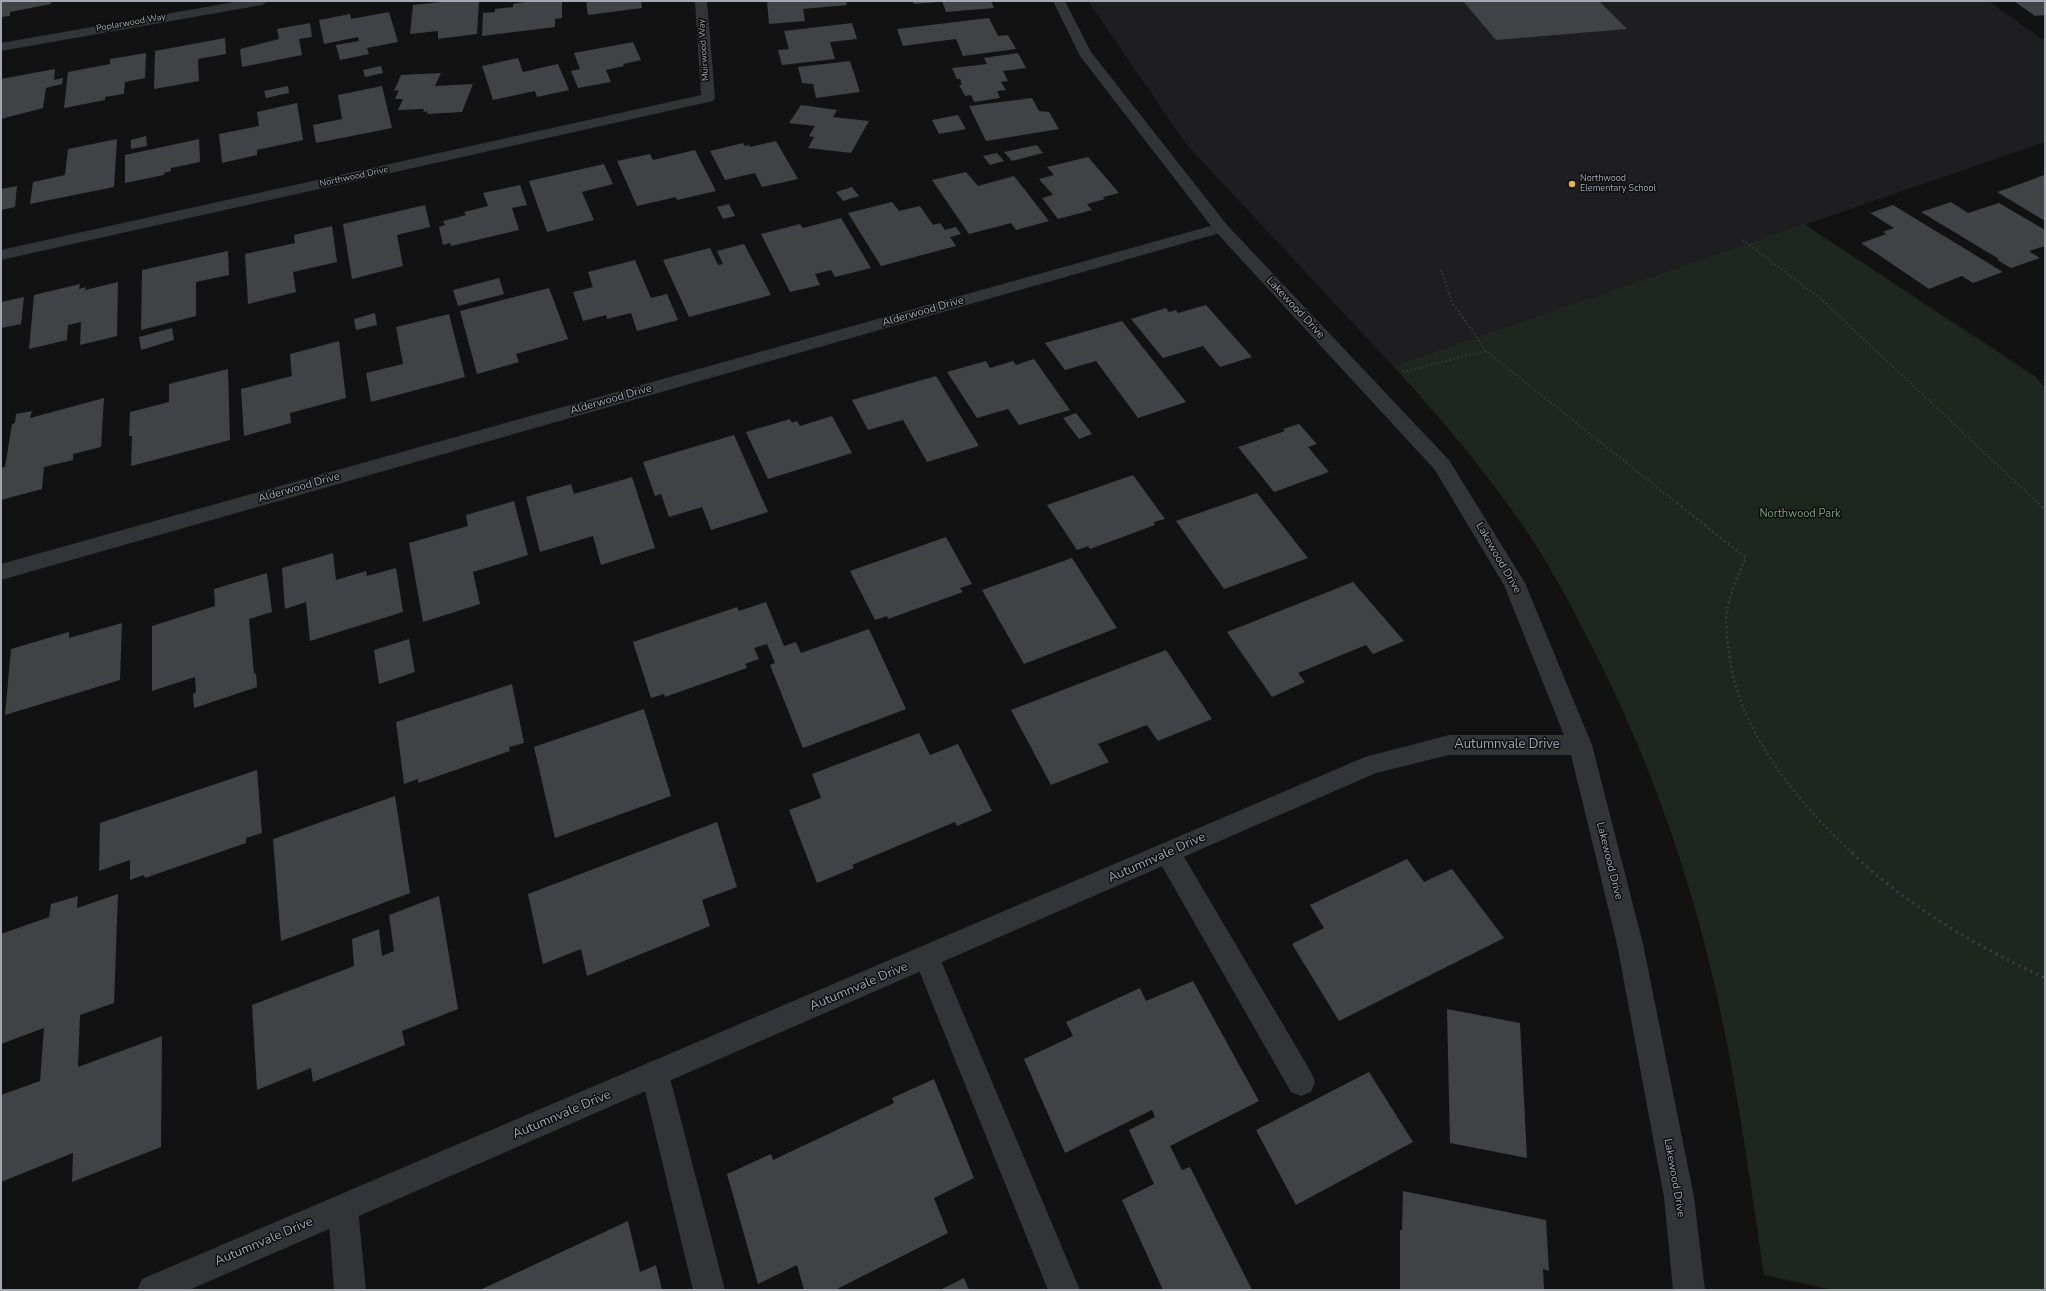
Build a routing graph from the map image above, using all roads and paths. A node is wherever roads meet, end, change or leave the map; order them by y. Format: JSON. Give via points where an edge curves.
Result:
{"nodes":[{"id":1,"x":262,"y":1,"type":"edge"},
{"id":2,"x":701,"y":1,"type":"edge"},
{"id":3,"x":1060,"y":1,"type":"edge"},
{"id":4,"x":1,"y":47,"type":"edge"},
{"id":5,"x":708,"y":98,"type":"joint"},
{"id":6,"x":1221,"y":228,"type":"junction"},
{"id":7,"x":1743,"y":240,"type":"dead end"},
{"id":8,"x":1,"y":255,"type":"edge"},
{"id":9,"x":1441,"y":270,"type":"dead end"},
{"id":10,"x":1486,"y":351,"type":"junction"},
{"id":11,"x":1400,"y":373,"type":"dead end"},
{"id":12,"x":2045,"y":510,"type":"edge"},
{"id":13,"x":1,"y":572,"type":"edge"},
{"id":14,"x":1580,"y":745,"type":"junction"},
{"id":15,"x":1168,"y":853,"type":"junction"},
{"id":16,"x":927,"y":958,"type":"junction"},
{"id":17,"x":2045,"y":978,"type":"edge"},
{"id":18,"x":655,"y":1074,"type":"junction"},
{"id":19,"x":1301,"y":1082,"type":"dead end"},
{"id":20,"x":343,"y":1208,"type":"junction"},
{"id":21,"x":153,"y":1290,"type":"edge"},
{"id":22,"x":350,"y":1290,"type":"edge"},
{"id":23,"x":709,"y":1290,"type":"edge"},
{"id":24,"x":1064,"y":1290,"type":"edge"},
{"id":25,"x":1690,"y":1290,"type":"edge"}],
"edges":[{"from":1,"to":4,"type":"street","name":"Poplarwood Way"},
{"from":2,"to":5,"type":"street","name":"Muirwood Way"},
{"from":3,"to":6,"type":"street","name":"Lakewood Drive","via":[[1085,54]]},
{"from":5,"to":8,"type":"street","name":"Northwood Drive"},
{"from":6,"to":13,"type":"street","name":"Alderwood Drive"},
{"from":6,"to":14,"type":"street","name":"Lakewood Drive","via":[[1442,465],[1514,583]]},
{"from":7,"to":12,"type":"path","via":[[1820,298]]},
{"from":9,"to":10,"type":"path","via":[[1452,302]]},
{"from":10,"to":11,"type":"path"},
{"from":10,"to":17,"type":"path","via":[[1746,558],[1732,588],[1726,621],[1728,659],[1740,700],[1761,743],[1787,782],[1832,834],[1880,879],[1938,921],[2000,958]]},
{"from":14,"to":15,"type":"street","name":"Autumnvale Drive","via":[[1449,745],[1373,764]]},
{"from":14,"to":25,"type":"street","name":"Lakewood Drive","via":[[1630,944],[1679,1197]]},
{"from":15,"to":16,"type":"street","name":"Autumnvale Drive"},
{"from":15,"to":19,"type":"street"},
{"from":16,"to":18,"type":"street","name":"Autumnvale Drive"},
{"from":16,"to":24,"type":"street"},
{"from":18,"to":20,"type":"street","name":"Autumnvale Drive"},
{"from":18,"to":23,"type":"street"},
{"from":20,"to":21,"type":"street","name":"Autumnvale Drive"},
{"from":20,"to":22,"type":"street"}]}
